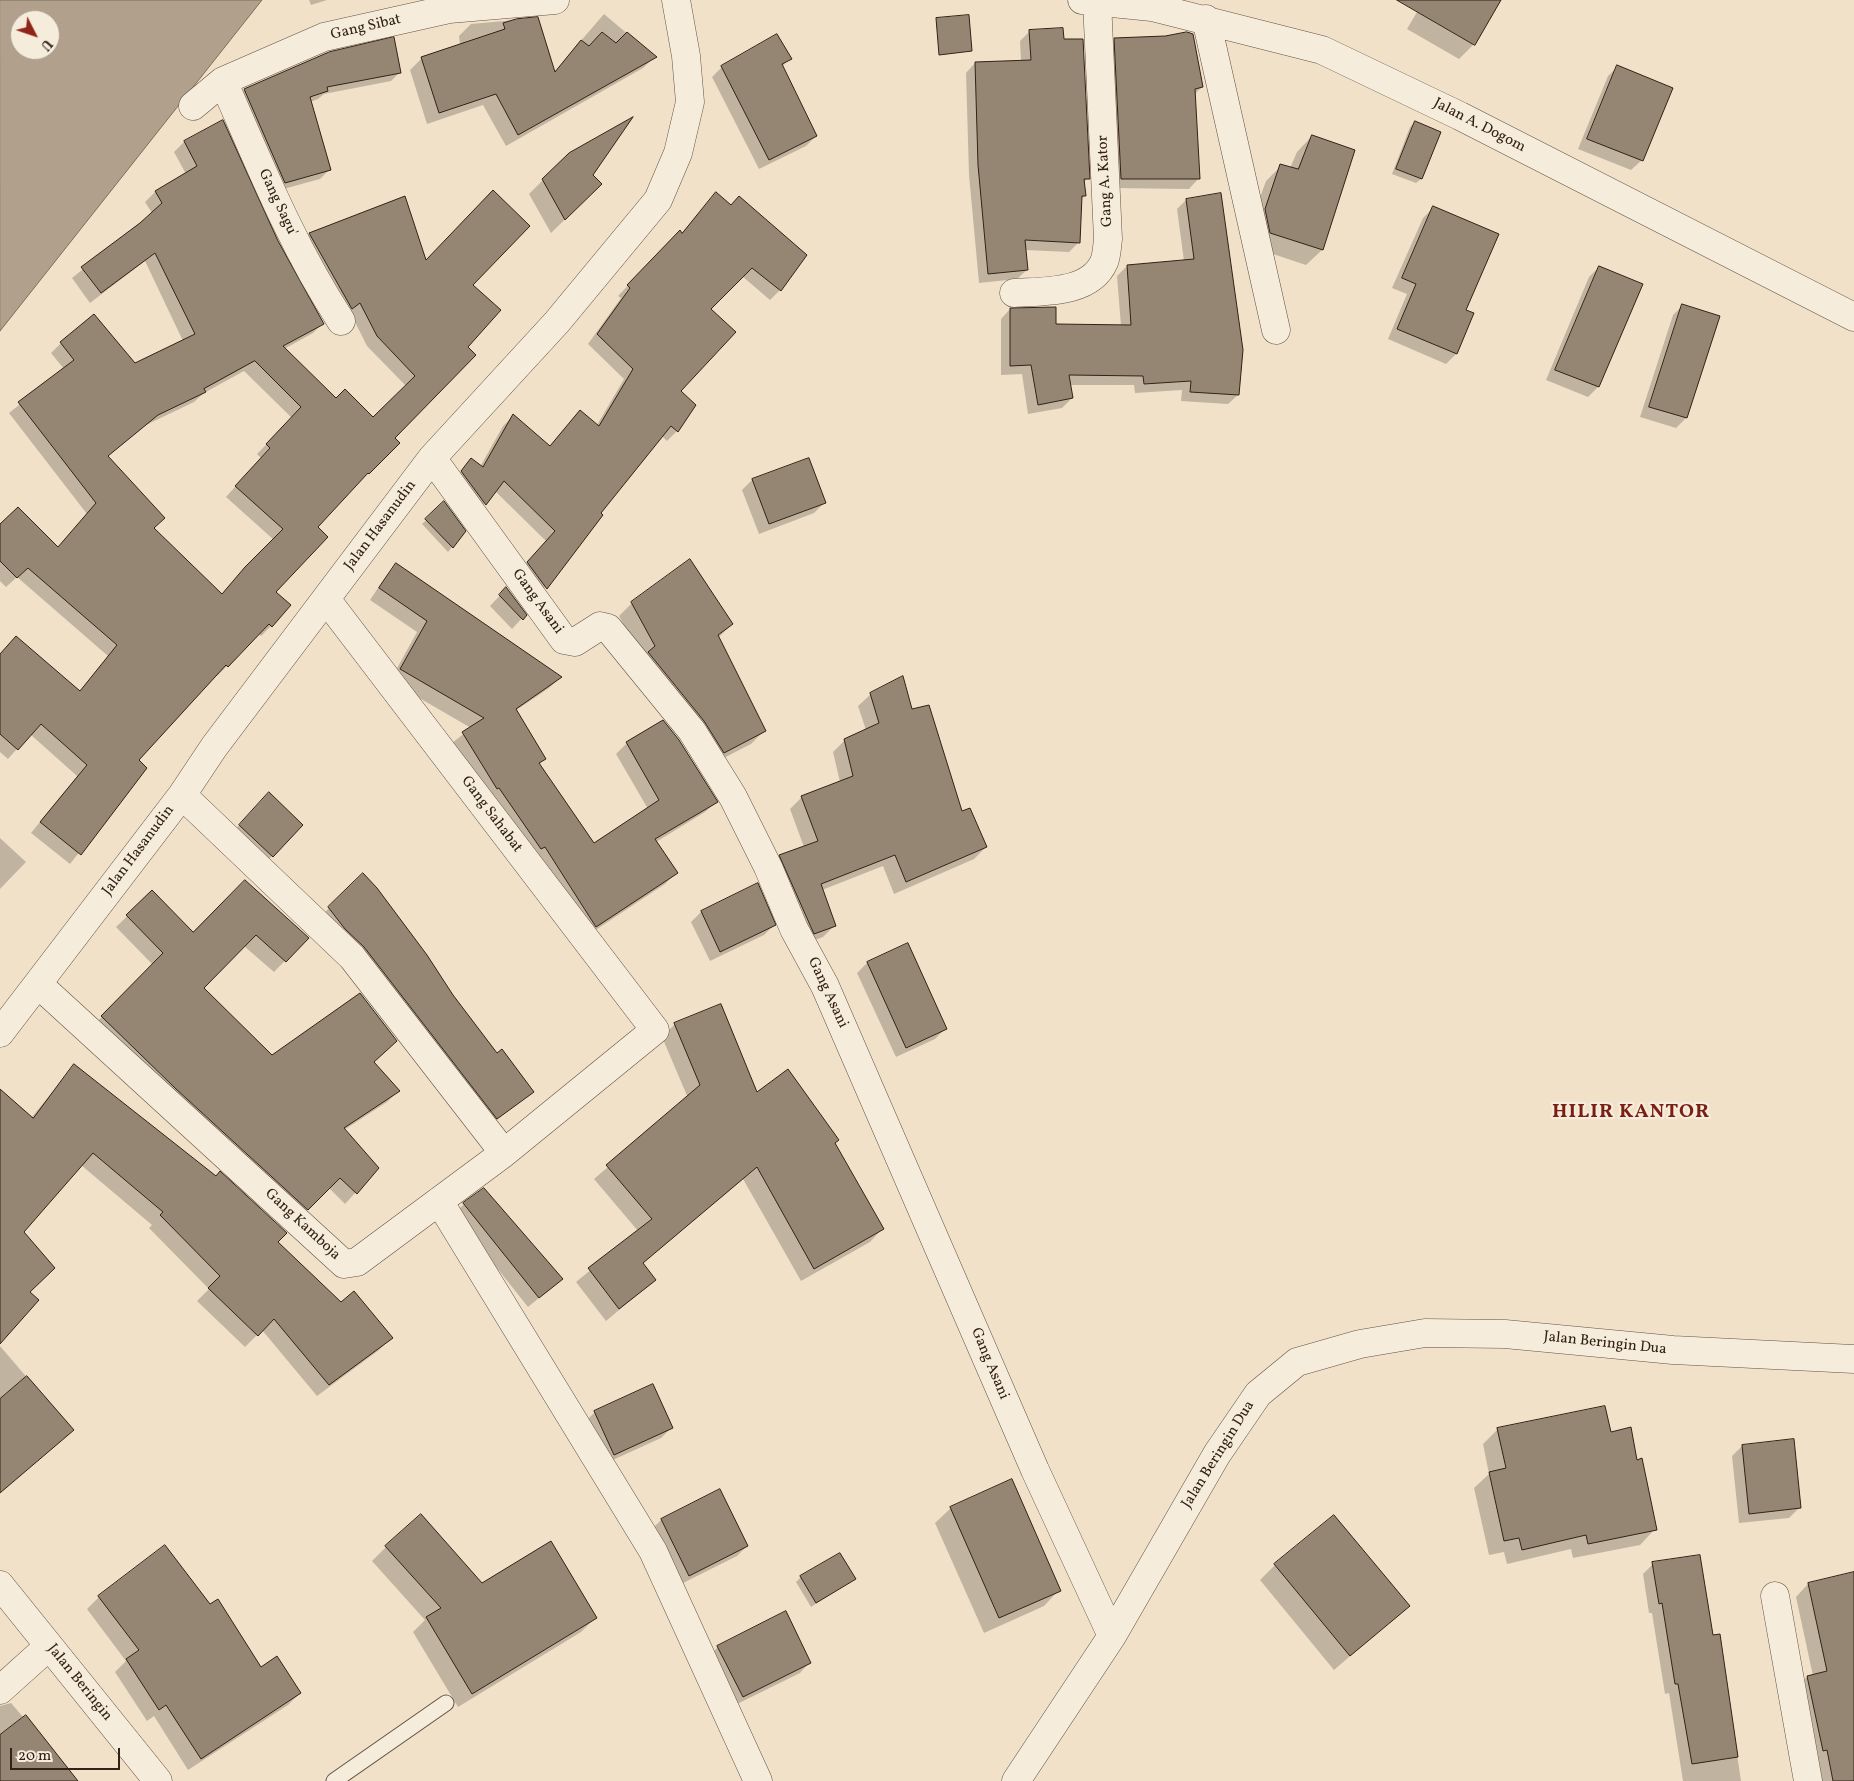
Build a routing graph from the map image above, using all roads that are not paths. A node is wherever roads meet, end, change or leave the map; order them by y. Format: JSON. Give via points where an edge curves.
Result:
{"nodes":[{"id":1,"x":556,"y":0,"type":"edge"},
{"id":2,"x":676,"y":0,"type":"edge"},
{"id":3,"x":1082,"y":0,"type":"edge"},
{"id":4,"x":1096,"y":0,"type":"edge"},
{"id":5,"x":1152,"y":3,"type":"edge"},
{"id":6,"x":1206,"y":19,"type":"junction"},
{"id":7,"x":223,"y":81,"type":"junction"},
{"id":8,"x":193,"y":106,"type":"dead end"},
{"id":9,"x":1014,"y":293,"type":"dead end"},
{"id":10,"x":1854,"y":317,"type":"edge"},
{"id":11,"x":341,"y":321,"type":"dead end"},
{"id":12,"x":1276,"y":330,"type":"dead end"},
{"id":13,"x":432,"y":458,"type":"junction"},
{"id":14,"x":326,"y":599,"type":"junction"},
{"id":15,"x":182,"y":795,"type":"junction"},
{"id":16,"x":38,"y":984,"type":"junction"},
{"id":17,"x":655,"y":1030,"type":"joint"},
{"id":18,"x":0,"y":1034,"type":"edge"},
{"id":19,"x":504,"y":1153,"type":"junction"},
{"id":20,"x":439,"y":1201,"type":"junction"},
{"id":21,"x":1854,"y":1359,"type":"edge"},
{"id":22,"x":0,"y":1585,"type":"edge"},
{"id":23,"x":1775,"y":1596,"type":"dead end"},
{"id":24,"x":1112,"y":1636,"type":"junction"},
{"id":25,"x":49,"y":1646,"type":"junction"},
{"id":26,"x":0,"y":1690,"type":"edge"},
{"id":27,"x":446,"y":1703,"type":"dead end"},
{"id":28,"x":158,"y":1781,"type":"edge"},
{"id":29,"x":334,"y":1781,"type":"edge"},
{"id":30,"x":758,"y":1781,"type":"edge"},
{"id":31,"x":1016,"y":1781,"type":"edge"},
{"id":32,"x":1808,"y":1781,"type":"edge"}],
"edges":[{"from":1,"to":7,"type":"street","name":"Gang Sibat","via":[[449,9],[324,37]]},
{"from":2,"to":13,"type":"street","name":"Jalan Hasanudin","via":[[690,102],[678,153],[658,200],[557,322]]},
{"from":3,"to":4,"type":"street","name":"Jalan A. Dogom"},
{"from":4,"to":5,"type":"street","name":"Jalan A. Dogom"},
{"from":4,"to":9,"type":"street","name":"Gang A. Kator","via":[[1108,239],[1104,262],[1091,278],[1066,289]]},
{"from":5,"to":6,"type":"street","name":"Jalan A. Dogom"},
{"from":6,"to":10,"type":"street","name":"Jalan A. Dogom","via":[[1322,50],[1460,116]]},
{"from":6,"to":12,"type":"street"},
{"from":7,"to":8,"type":"street","name":"Gang Sibat"},
{"from":7,"to":11,"type":"street","name":"Gang Sagu'","via":[[303,258]]},
{"from":13,"to":14,"type":"street","name":"Jalan Hasanudin"},
{"from":13,"to":24,"type":"street","name":"Gang Asani","via":[[564,640],[575,642],[600,626],[608,628],[692,731],[732,798],[768,867],[794,929],[825,986],[1035,1470]]},
{"from":14,"to":15,"type":"street","name":"Jalan Hasanudin","via":[[214,747]]},
{"from":14,"to":17,"type":"street","name":"Gang Sahabat"},
{"from":15,"to":16,"type":"street","name":"Jalan Hasanudin"},
{"from":15,"to":19,"type":"street","via":[[352,957]]},
{"from":16,"to":18,"type":"street","name":"Jalan Hasanudin"},
{"from":16,"to":20,"type":"street","name":"Gang Kamboja","via":[[344,1264],[357,1262]]},
{"from":17,"to":19,"type":"street","name":"Gang Kamboja"},
{"from":19,"to":20,"type":"street","name":"Gang Kamboja"},
{"from":20,"to":30,"type":"street","via":[[653,1551]]},
{"from":21,"to":24,"type":"street","name":"Jalan Beringin Dua","via":[[1673,1350],[1505,1334],[1425,1333],[1360,1344],[1296,1362],[1258,1394],[1216,1454]]},
{"from":22,"to":25,"type":"street","name":"Jalan Beringin"},
{"from":23,"to":32,"type":"street"},
{"from":24,"to":31,"type":"street","name":"Jalan Beringin Dua"},
{"from":25,"to":26,"type":"street"},
{"from":25,"to":28,"type":"street","name":"Jalan Beringin"},
{"from":27,"to":29,"type":"lane"}]}
